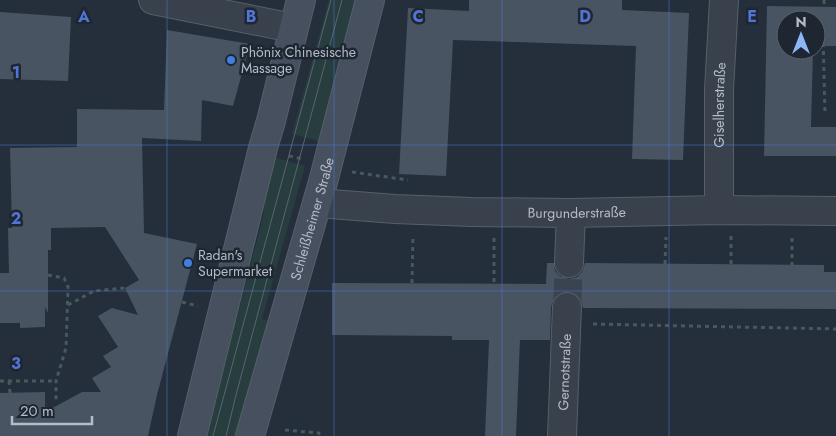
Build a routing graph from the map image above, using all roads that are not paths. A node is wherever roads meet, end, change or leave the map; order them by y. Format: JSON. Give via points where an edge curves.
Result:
{"nodes":[{"id":1,"x":153,"y":0,"type":"edge"},
{"id":2,"x":301,"y":0,"type":"edge"},
{"id":3,"x":370,"y":0,"type":"edge"},
{"id":4,"x":724,"y":0,"type":"edge"},
{"id":5,"x":293,"y":28,"type":"junction"},
{"id":6,"x":318,"y":203,"type":"junction"},
{"id":7,"x":720,"y":210,"type":"junction"},
{"id":8,"x":836,"y":210,"type":"edge"},
{"id":9,"x":571,"y":213,"type":"junction"},
{"id":10,"x":569,"y":263,"type":"tunnel mouth"},
{"id":11,"x":567,"y":315,"type":"tunnel mouth"},
{"id":12,"x":192,"y":436,"type":"edge"},
{"id":13,"x":250,"y":436,"type":"edge"},
{"id":14,"x":562,"y":436,"type":"edge"}],
"edges":[{"from":1,"to":5,"type":"street"},
{"from":2,"to":5,"type":"main road"},
{"from":3,"to":6,"type":"main road","name":"Schleißheimer Straße"},
{"from":4,"to":7,"type":"street","name":"Giselherstraße","via":[[719,90]]},
{"from":5,"to":12,"type":"main road"},
{"from":6,"to":9,"type":"street","name":"Burgunderstraße","via":[[413,210]]},
{"from":6,"to":13,"type":"main road","name":"Schleißheimer Straße"},
{"from":7,"to":8,"type":"street","name":"Burgunderstraße"},
{"from":7,"to":9,"type":"street","name":"Burgunderstraße"},
{"from":9,"to":10,"type":"street"},
{"from":11,"to":14,"type":"street","name":"Gernotstraße"}]}
